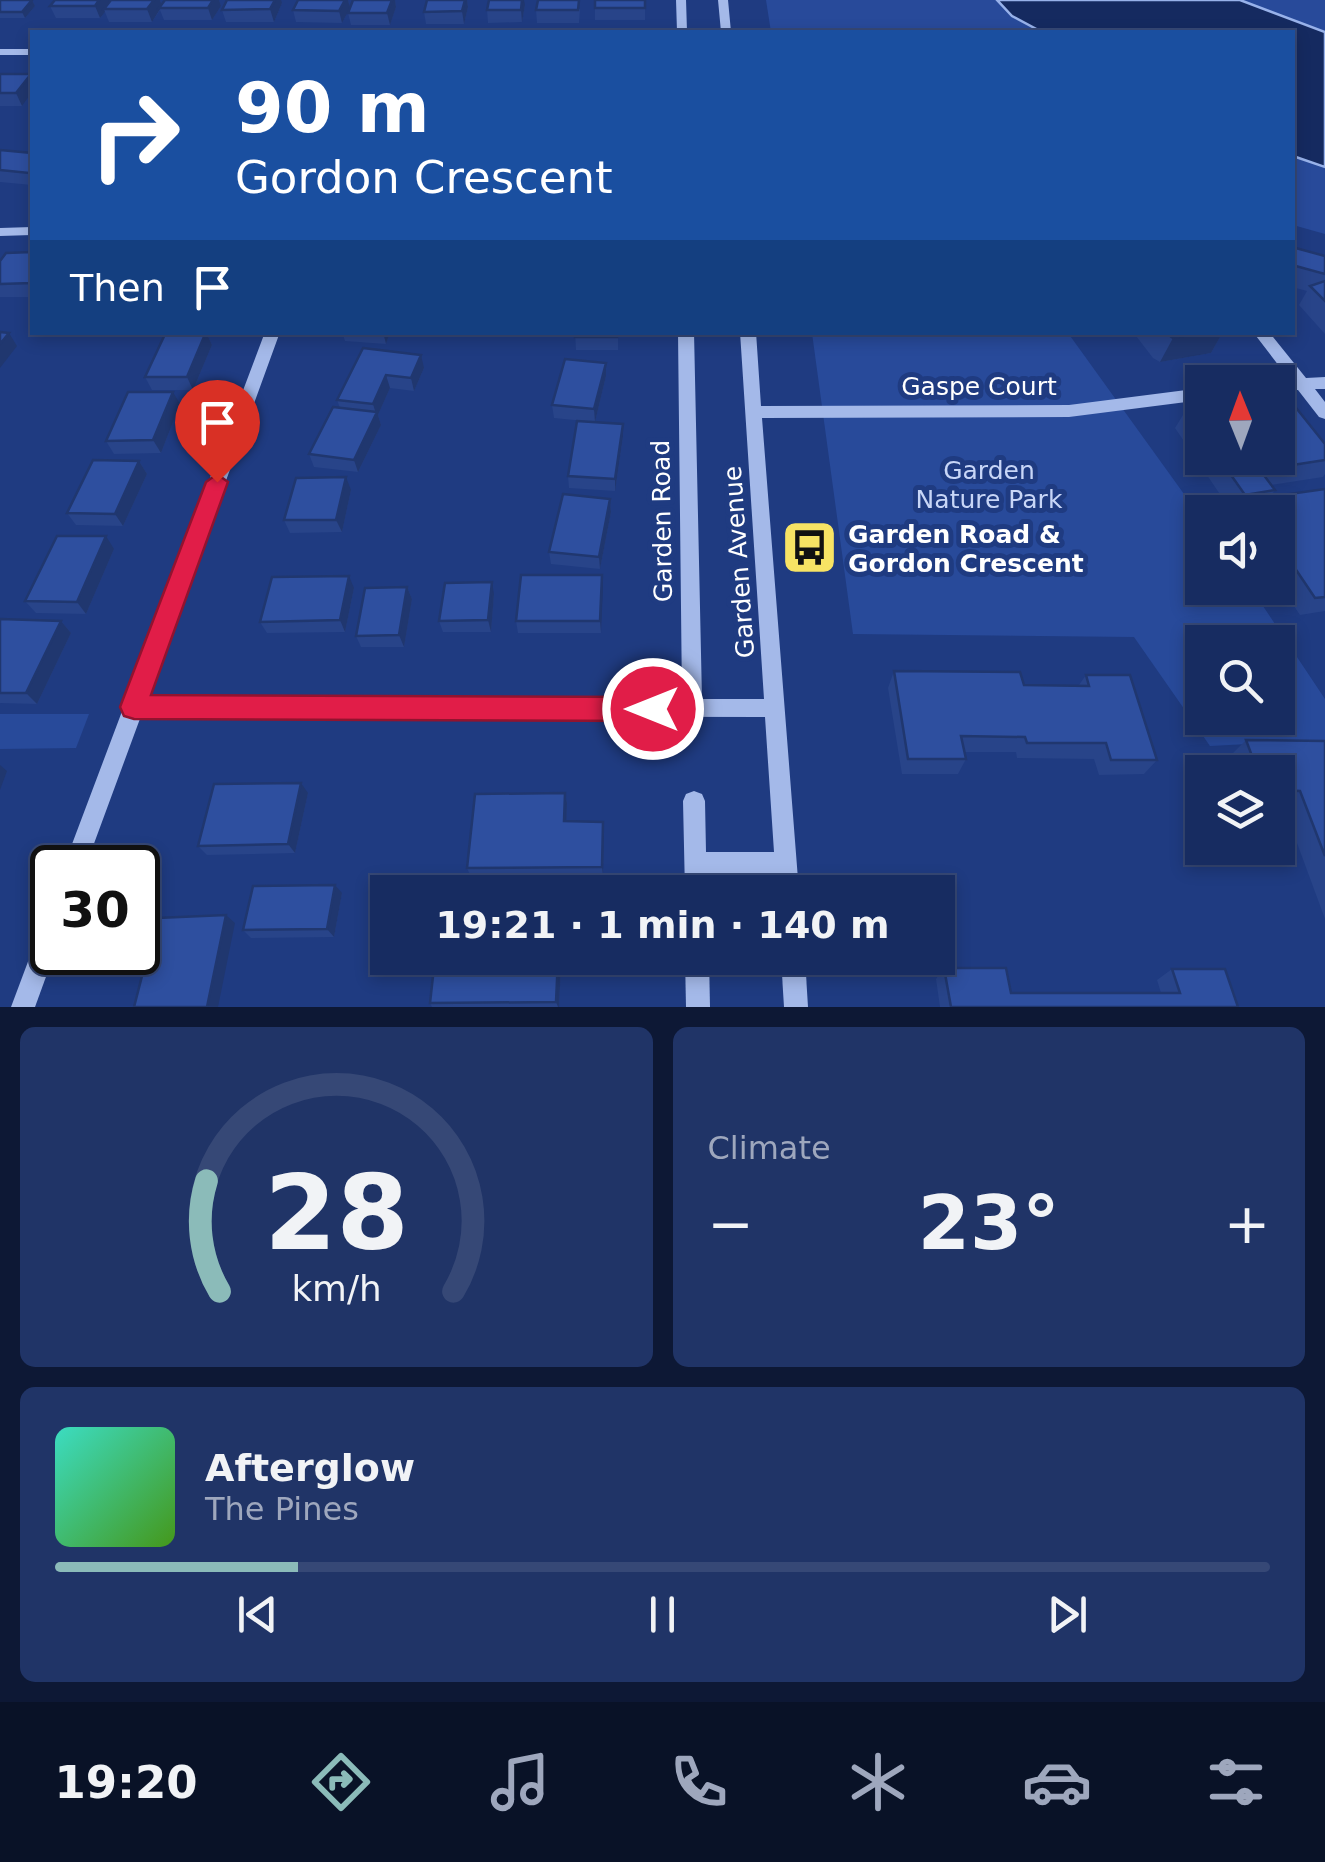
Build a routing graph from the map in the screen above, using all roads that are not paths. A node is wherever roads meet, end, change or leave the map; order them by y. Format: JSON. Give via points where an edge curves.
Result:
{"nodes":[{"id":1,"x":681,"y":0,"type":"edge"},
{"id":2,"x":724,"y":0,"type":"edge"},
{"id":3,"x":682,"y":30,"type":"edge"},
{"id":4,"x":726,"y":30,"type":"edge"},
{"id":5,"x":0,"y":52,"type":"edge"},
{"id":6,"x":30,"y":52,"type":"edge"},
{"id":7,"x":30,"y":231,"type":"edge"},
{"id":8,"x":0,"y":232,"type":"edge"},
{"id":9,"x":272,"y":335,"type":"edge"},
{"id":10,"x":686,"y":335,"type":"edge"},
{"id":11,"x":748,"y":335,"type":"edge"},
{"id":12,"x":1262,"y":335,"type":"edge"},
{"id":13,"x":1300,"y":382,"type":"junction"},
{"id":14,"x":1295,"y":383,"type":"edge"},
{"id":15,"x":1325,"y":383,"type":"edge"},
{"id":16,"x":1185,"y":396,"type":"edge"},
{"id":17,"x":754,"y":412,"type":"junction"},
{"id":18,"x":1325,"y":412,"type":"edge"},
{"id":19,"x":134,"y":707,"type":"junction"},
{"id":20,"x":774,"y":708,"type":"junction"},
{"id":21,"x":692,"y":709,"type":"junction"},
{"id":22,"x":694,"y":800,"type":"dead end"},
{"id":23,"x":83,"y":845,"type":"edge"},
{"id":24,"x":695,"y":863,"type":"junction"},
{"id":25,"x":786,"y":864,"type":"junction"},
{"id":26,"x":695,"y":875,"type":"edge"},
{"id":27,"x":787,"y":875,"type":"edge"},
{"id":28,"x":35,"y":975,"type":"edge"},
{"id":29,"x":697,"y":975,"type":"edge"},
{"id":30,"x":794,"y":975,"type":"edge"},
{"id":31,"x":23,"y":1007,"type":"edge"},
{"id":32,"x":698,"y":1007,"type":"edge"},
{"id":33,"x":796,"y":1007,"type":"edge"}],
"edges":[{"from":1,"to":3,"type":"street"},
{"from":2,"to":4,"type":"street"},
{"from":5,"to":6,"type":"street"},
{"from":7,"to":8,"type":"street"},
{"from":9,"to":19,"type":"street"},
{"from":10,"to":21,"type":"street","name":"Garden Road"},
{"from":11,"to":17,"type":"street"},
{"from":12,"to":13,"type":"street"},
{"from":13,"to":14,"type":"street"},
{"from":13,"to":15,"type":"street"},
{"from":13,"to":18,"type":"street"},
{"from":16,"to":17,"type":"street","name":"Gaspe Court","via":[[1069,411]]},
{"from":17,"to":20,"type":"street","name":"Garden Avenue"},
{"from":19,"to":21,"type":"street"},
{"from":19,"to":23,"type":"street"},
{"from":20,"to":21,"type":"street"},
{"from":20,"to":25,"type":"street"},
{"from":22,"to":24,"type":"street"},
{"from":24,"to":25,"type":"street"},
{"from":24,"to":26,"type":"street"},
{"from":25,"to":27,"type":"street"},
{"from":28,"to":31,"type":"street"},
{"from":29,"to":32,"type":"street"},
{"from":30,"to":33,"type":"street"}]}
